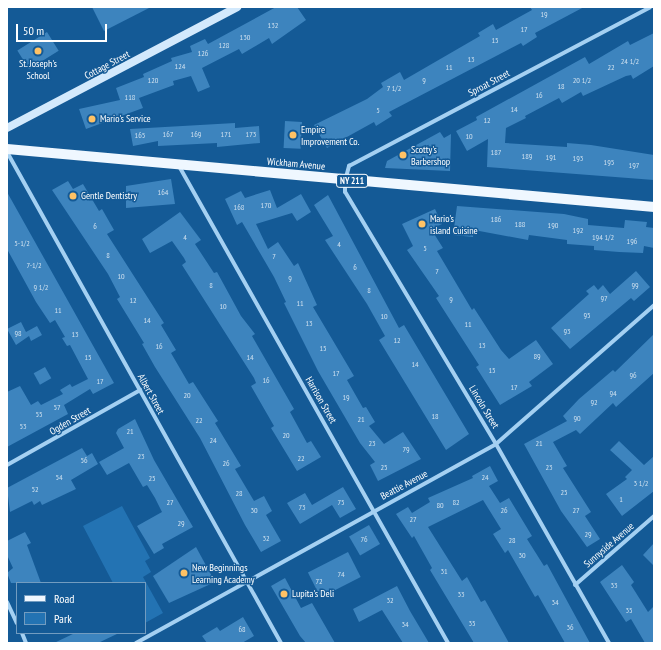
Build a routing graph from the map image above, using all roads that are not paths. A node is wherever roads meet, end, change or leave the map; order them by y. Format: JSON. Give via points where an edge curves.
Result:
{"nodes":[{"id":1,"x":237,"y":7,"type":"edge"},
{"id":2,"x":650,"y":7,"type":"edge"},
{"id":3,"x":7,"y":128,"type":"edge"},
{"id":4,"x":7,"y":151,"type":"edge"},
{"id":5,"x":179,"y":165,"type":"junction"},
{"id":6,"x":345,"y":181,"type":"junction"},
{"id":7,"x":654,"y":207,"type":"edge"},
{"id":8,"x":654,"y":304,"type":"edge"},
{"id":9,"x":140,"y":390,"type":"junction"},
{"id":10,"x":496,"y":444,"type":"junction"},
{"id":11,"x":7,"y":465,"type":"edge"},
{"id":12,"x":375,"y":510,"type":"junction"},
{"id":13,"x":654,"y":516,"type":"edge"},
{"id":14,"x":248,"y":583,"type":"junction"},
{"id":15,"x":575,"y":585,"type":"junction"},
{"id":16,"x":7,"y":602,"type":"edge"},
{"id":17,"x":16,"y":621,"type":"edge"},
{"id":18,"x":136,"y":643,"type":"edge"},
{"id":19,"x":281,"y":643,"type":"edge"},
{"id":20,"x":448,"y":643,"type":"edge"},
{"id":21,"x":609,"y":643,"type":"edge"}],
"edges":[{"from":1,"to":3,"type":"street","name":"Cottage Street"},
{"from":2,"to":6,"type":"street","name":"Sproat Street","via":[[349,166]]},
{"from":4,"to":5,"type":"main road","name":"Wickham Avenue","number":"NY 211"},
{"from":4,"to":9,"type":"street","name":"Albert Street"},
{"from":5,"to":6,"type":"main road","name":"Wickham Avenue","number":"NY 211"},
{"from":5,"to":12,"type":"street","name":"Harrison Street"},
{"from":6,"to":7,"type":"main road","name":"Wickham Avenue","number":"NY 211"},
{"from":6,"to":10,"type":"street","name":"Lincoln Street","via":[[345,192]]},
{"from":8,"to":10,"type":"street","name":"Beattie Avenue"},
{"from":9,"to":11,"type":"street","name":"Ogden Street"},
{"from":9,"to":14,"type":"street","name":"Albert Street"},
{"from":10,"to":12,"type":"street","name":"Beattie Avenue"},
{"from":10,"to":15,"type":"street","name":"Lincoln Street"},
{"from":12,"to":14,"type":"street","name":"Beattie Avenue"},
{"from":12,"to":20,"type":"street","name":"Harrison Street"},
{"from":13,"to":15,"type":"street","name":"Sunnyside Avenue"},
{"from":14,"to":18,"type":"street","name":"Beattie Avenue"},
{"from":14,"to":19,"type":"street","name":"Albert Street"},
{"from":15,"to":21,"type":"street","name":"Lincoln Street"},
{"from":16,"to":17,"type":"street"}]}
